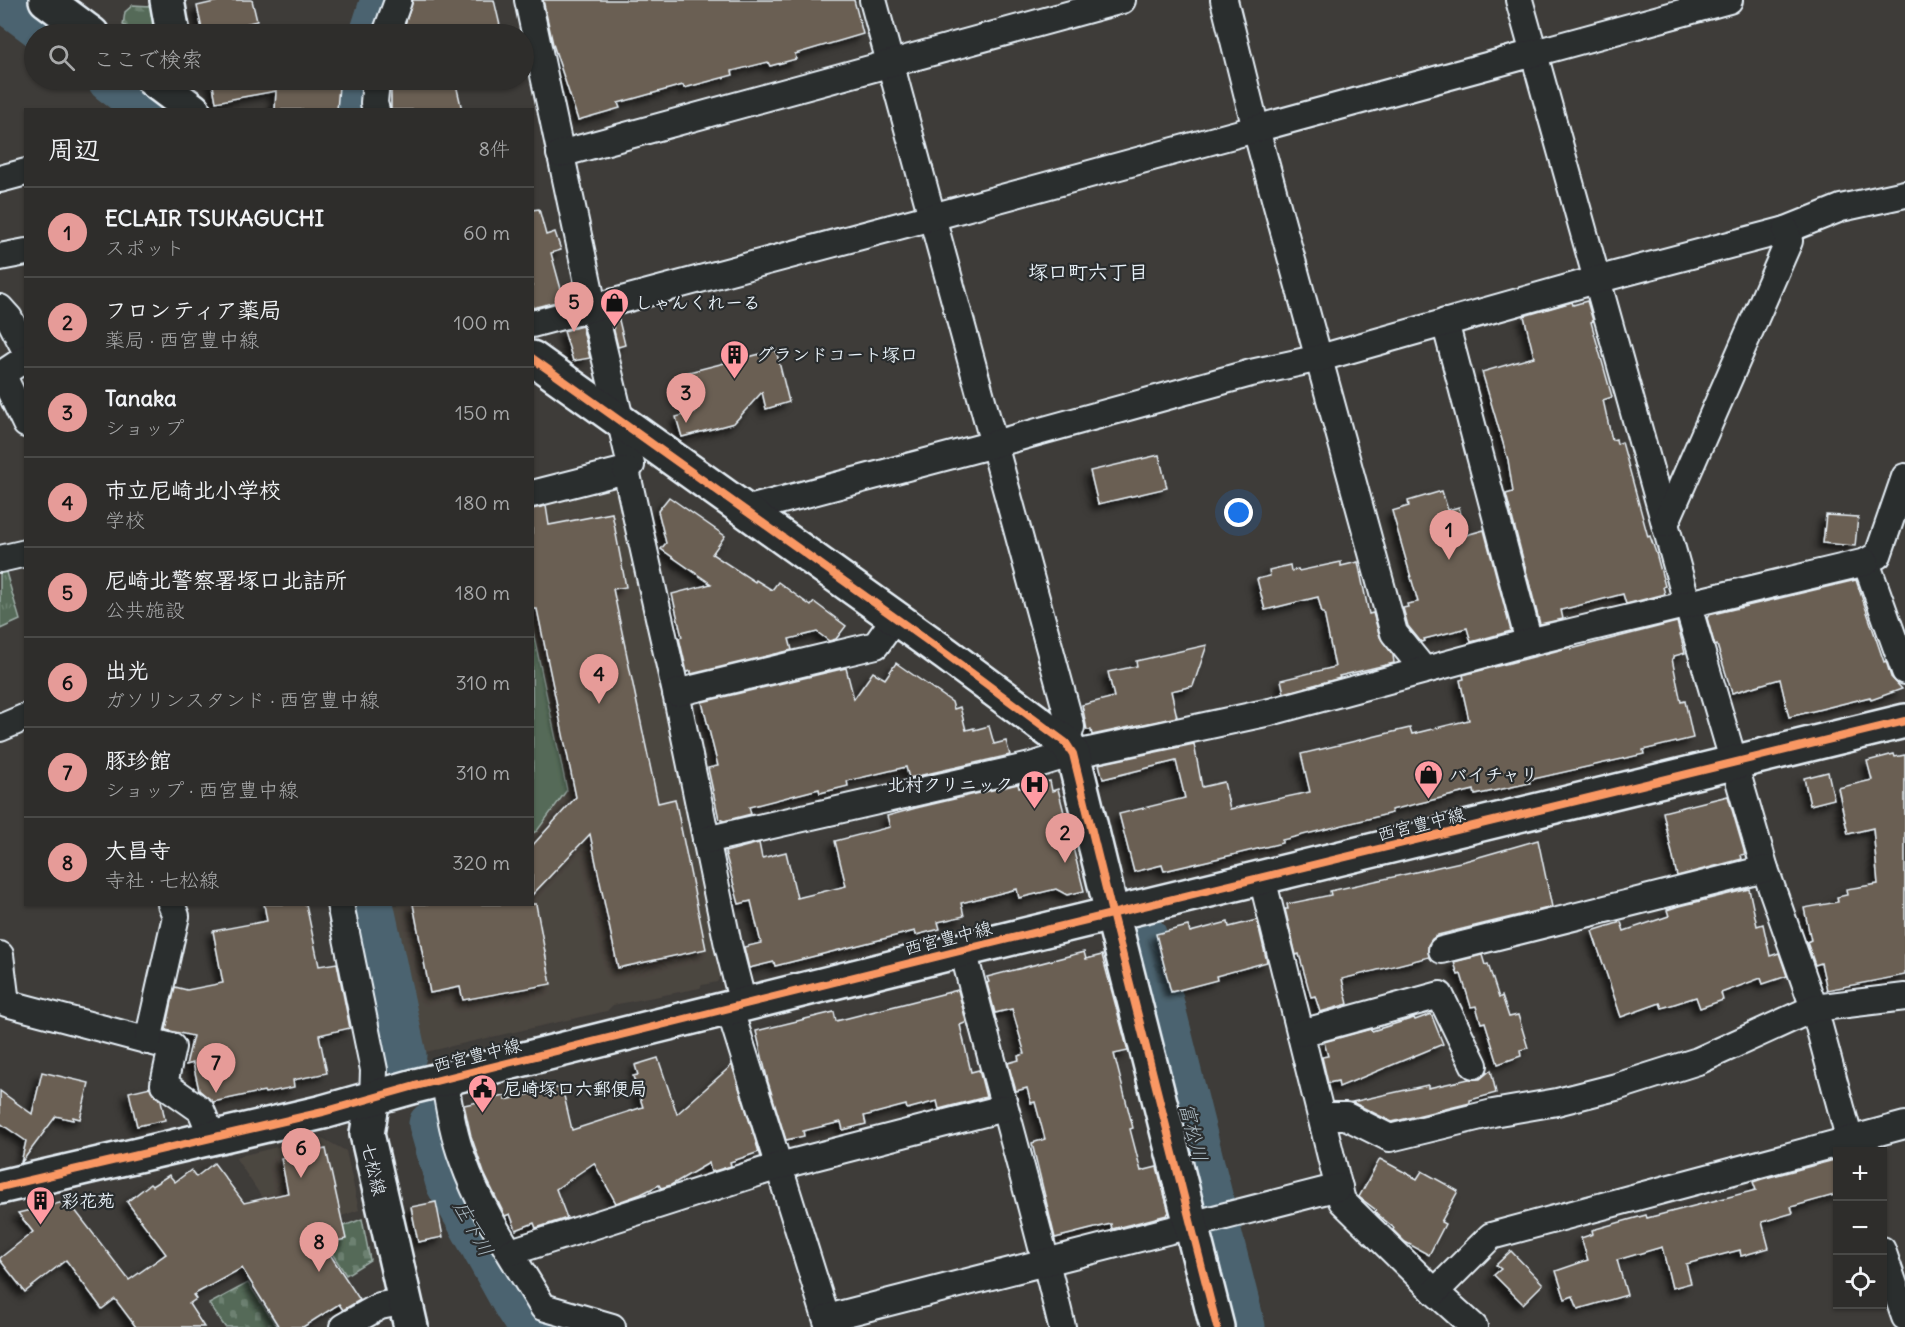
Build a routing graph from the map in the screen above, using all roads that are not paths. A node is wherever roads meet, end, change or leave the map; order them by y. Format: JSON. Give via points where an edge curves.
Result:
{"nodes":[{"id":1,"x":46,"y":0,"type":"edge"},
{"id":2,"x":167,"y":0,"type":"edge"},
{"id":3,"x":528,"y":0,"type":"edge"},
{"id":4,"x":873,"y":0,"type":"edge"},
{"id":5,"x":1122,"y":0,"type":"edge"},
{"id":6,"x":1224,"y":0,"type":"edge"},
{"id":7,"x":1519,"y":0,"type":"edge"},
{"id":8,"x":1728,"y":0,"type":"edge"},
{"id":9,"x":398,"y":1,"type":"edge"},
{"id":10,"x":78,"y":24,"type":"edge"},
{"id":11,"x":171,"y":24,"type":"edge"},
{"id":12,"x":390,"y":24,"type":"edge"},
{"id":13,"x":533,"y":24,"type":"edge"},
{"id":14,"x":534,"y":29,"type":"edge"},
{"id":15,"x":1533,"y":53,"type":"junction"},
{"id":16,"x":890,"y":62,"type":"junction"},
{"id":17,"x":169,"y":90,"type":"edge"},
{"id":18,"x":375,"y":90,"type":"edge"},
{"id":19,"x":186,"y":101,"type":"edge"},
{"id":20,"x":375,"y":108,"type":"edge"},
{"id":21,"x":1256,"y":129,"type":"junction"},
{"id":22,"x":560,"y":154,"type":"junction"},
{"id":23,"x":24,"y":173,"type":"edge"},
{"id":24,"x":0,"y":179,"type":"edge"},
{"id":25,"x":1905,"y":194,"type":"edge"},
{"id":26,"x":932,"y":218,"type":"junction"},
{"id":27,"x":1786,"y":230,"type":"junction"},
{"id":28,"x":24,"y":252,"type":"edge"},
{"id":29,"x":0,"y":257,"type":"edge"},
{"id":30,"x":1596,"y":280,"type":"junction"},
{"id":31,"x":593,"y":306,"type":"junction"},
{"id":32,"x":0,"y":308,"type":"edge"},
{"id":33,"x":1445,"y":322,"type":"junction"},
{"id":34,"x":534,"y":323,"type":"edge"},
{"id":35,"x":24,"y":347,"type":"edge"},
{"id":36,"x":1320,"y":358,"type":"junction"},
{"id":37,"x":24,"y":359,"type":"edge"},
{"id":38,"x":534,"y":360,"type":"edge"},
{"id":39,"x":24,"y":420,"type":"edge"},
{"id":40,"x":994,"y":444,"type":"junction"},
{"id":41,"x":626,"y":450,"type":"junction"},
{"id":42,"x":1905,"y":477,"type":"edge"},
{"id":43,"x":534,"y":493,"type":"edge"},
{"id":44,"x":745,"y":510,"type":"junction"},
{"id":45,"x":1665,"y":524,"type":"junction"},
{"id":46,"x":24,"y":554,"type":"edge"},
{"id":47,"x":0,"y":559,"type":"edge"},
{"id":48,"x":1866,"y":562,"type":"junction"},
{"id":49,"x":1688,"y":606,"type":"junction"},
{"id":50,"x":886,"y":631,"type":"junction"},
{"id":51,"x":1528,"y":642,"type":"junction"},
{"id":52,"x":1424,"y":670,"type":"junction"},
{"id":53,"x":1905,"y":670,"type":"edge"},
{"id":54,"x":676,"y":693,"type":"junction"},
{"id":55,"x":24,"y":718,"type":"edge"},
{"id":56,"x":1905,"y":721,"type":"edge"},
{"id":57,"x":0,"y":728,"type":"edge"},
{"id":58,"x":1070,"y":748,"type":"junction"},
{"id":59,"x":1735,"y":763,"type":"junction"},
{"id":60,"x":706,"y":840,"type":"junction"},
{"id":61,"x":1765,"y":869,"type":"junction"},
{"id":62,"x":1262,"y":878,"type":"junction"},
{"id":63,"x":172,"y":906,"type":"edge"},
{"id":64,"x":340,"y":906,"type":"edge"},
{"id":65,"x":1112,"y":913,"type":"junction"},
{"id":66,"x":963,"y":950,"type":"junction"},
{"id":67,"x":1442,"y":950,"type":"dead end"},
{"id":68,"x":0,"y":955,"type":"edge"},
{"id":69,"x":1905,"y":997,"type":"edge"},
{"id":70,"x":736,"y":1006,"type":"junction"},
{"id":71,"x":1814,"y":1008,"type":"junction"},
{"id":72,"x":1301,"y":1033,"type":"junction"},
{"id":73,"x":148,"y":1041,"type":"junction"},
{"id":74,"x":1474,"y":1065,"type":"dead end"},
{"id":75,"x":444,"y":1078,"type":"junction"},
{"id":76,"x":373,"y":1098,"type":"junction"},
{"id":77,"x":1004,"y":1108,"type":"junction"},
{"id":78,"x":1321,"y":1116,"type":"junction"},
{"id":79,"x":1905,"y":1125,"type":"edge"},
{"id":80,"x":213,"y":1138,"type":"junction"},
{"id":81,"x":1851,"y":1145,"type":"edge"},
{"id":82,"x":779,"y":1166,"type":"junction"},
{"id":83,"x":0,"y":1187,"type":"edge"},
{"id":84,"x":1339,"y":1187,"type":"junction"},
{"id":85,"x":1207,"y":1221,"type":"junction"},
{"id":86,"x":511,"y":1252,"type":"junction"},
{"id":87,"x":1884,"y":1255,"type":"edge"},
{"id":88,"x":1046,"y":1261,"type":"junction"},
{"id":89,"x":1435,"y":1292,"type":"junction"},
{"id":90,"x":408,"y":1314,"type":"edge"},
{"id":91,"x":1905,"y":1319,"type":"edge"},
{"id":92,"x":828,"y":1322,"type":"edge"},
{"id":93,"x":343,"y":1327,"type":"edge"},
{"id":94,"x":612,"y":1327,"type":"edge"},
{"id":95,"x":1062,"y":1327,"type":"edge"},
{"id":96,"x":1217,"y":1327,"type":"edge"},
{"id":97,"x":1474,"y":1327,"type":"edge"},
{"id":98,"x":1893,"y":1327,"type":"edge"}],
"edges":[{"from":1,"to":10,"type":"main road"},
{"from":2,"to":11,"type":"main road"},
{"from":3,"to":13,"type":"street"},
{"from":4,"to":16,"type":"street"},
{"from":5,"to":16,"type":"street"},
{"from":6,"to":21,"type":"street"},
{"from":7,"to":15,"type":"street"},
{"from":8,"to":15,"type":"street"},
{"from":9,"to":12,"type":"street"},
{"from":14,"to":22,"type":"street"},
{"from":15,"to":21,"type":"street"},
{"from":15,"to":30,"type":"street"},
{"from":16,"to":22,"type":"street"},
{"from":16,"to":26,"type":"street"},
{"from":17,"to":19,"type":"main road"},
{"from":18,"to":20,"type":"street"},
{"from":21,"to":26,"type":"street"},
{"from":21,"to":36,"type":"street"},
{"from":22,"to":31,"type":"street"},
{"from":23,"to":24,"type":"street"},
{"from":25,"to":27,"type":"street","via":[[1841,208]]},
{"from":26,"to":31,"type":"street"},
{"from":26,"to":40,"type":"street"},
{"from":27,"to":30,"type":"street"},
{"from":27,"to":45,"type":"street","via":[[1789,241]]},
{"from":28,"to":29,"type":"street"},
{"from":30,"to":33,"type":"street"},
{"from":30,"to":45,"type":"street"},
{"from":31,"to":34,"type":"street"},
{"from":31,"to":41,"type":"street"},
{"from":32,"to":35,"type":"street"},
{"from":33,"to":36,"type":"street"},
{"from":33,"to":51,"type":"street"},
{"from":36,"to":40,"type":"street","via":[[1251,373]]},
{"from":36,"to":52,"type":"street","via":[[1394,633]]},
{"from":37,"to":39,"type":"street","via":[[3,374]]},
{"from":38,"to":41,"type":"main road"},
{"from":40,"to":44,"type":"street"},
{"from":40,"to":58,"type":"street","via":[[1071,727]]},
{"from":41,"to":43,"type":"street"},
{"from":41,"to":44,"type":"main road"},
{"from":41,"to":54,"type":"street"},
{"from":42,"to":48,"type":"street","via":[[1878,555]]},
{"from":44,"to":50,"type":"main road"},
{"from":45,"to":49,"type":"street"},
{"from":46,"to":47,"type":"street"},
{"from":48,"to":49,"type":"street"},
{"from":48,"to":53,"type":"street"},
{"from":49,"to":51,"type":"street"},
{"from":49,"to":59,"type":"street"},
{"from":50,"to":54,"type":"street"},
{"from":50,"to":58,"type":"main road"},
{"from":51,"to":52,"type":"street"},
{"from":52,"to":58,"type":"street","via":[[1270,711]]},
{"from":54,"to":60,"type":"street"},
{"from":55,"to":57,"type":"street"},
{"from":56,"to":59,"type":"main road","name":"西宮豊中線"},
{"from":58,"to":60,"type":"street","via":[[1031,766]]},
{"from":58,"to":65,"type":"main road"},
{"from":59,"to":61,"type":"street"},
{"from":59,"to":62,"type":"main road","name":"西宮豊中線"},
{"from":60,"to":70,"type":"street"},
{"from":61,"to":67,"type":"street"},
{"from":61,"to":71,"type":"street"},
{"from":62,"to":65,"type":"main road","name":"西宮豊中線"},
{"from":62,"to":72,"type":"street"},
{"from":63,"to":73,"type":"street","via":[[176,916]]},
{"from":64,"to":76,"type":"street","name":"七松線","via":[[374,1070]]},
{"from":65,"to":66,"type":"main road","name":"西宮豊中線"},
{"from":65,"to":85,"type":"main road"},
{"from":66,"to":70,"type":"main road","name":"西宮豊中線"},
{"from":66,"to":77,"type":"street"},
{"from":68,"to":73,"type":"street","via":[[6,1003]]},
{"from":69,"to":71,"type":"street"},
{"from":70,"to":75,"type":"main road","name":"西宮豊中線"},
{"from":70,"to":82,"type":"street"},
{"from":71,"to":78,"type":"street","via":[[1698,1061],[1557,1102],[1390,1138],[1346,1116]]},
{"from":71,"to":81,"type":"street"},
{"from":72,"to":74,"type":"street","via":[[1440,995]]},
{"from":72,"to":78,"type":"street"},
{"from":73,"to":80,"type":"street","via":[[172,1047],[164,1084],[201,1110]]},
{"from":75,"to":76,"type":"main road","name":"西宮豊中線"},
{"from":75,"to":86,"type":"street","via":[[463,1161]]},
{"from":76,"to":80,"type":"main road","name":"西宮豊中線"},
{"from":76,"to":90,"type":"main road","name":"七松線","via":[[366,1134]]},
{"from":77,"to":82,"type":"street"},
{"from":77,"to":88,"type":"street"},
{"from":78,"to":84,"type":"street"},
{"from":79,"to":81,"type":"street"},
{"from":80,"to":83,"type":"main road","name":"西宮豊中線"},
{"from":81,"to":89,"type":"street","via":[[1491,1236]]},
{"from":82,"to":86,"type":"street"},
{"from":82,"to":92,"type":"street"},
{"from":84,"to":85,"type":"street"},
{"from":84,"to":89,"type":"street","via":[[1342,1200]]},
{"from":85,"to":88,"type":"street"},
{"from":85,"to":96,"type":"main road"},
{"from":86,"to":94,"type":"street","via":[[543,1307]]},
{"from":87,"to":91,"type":"street"},
{"from":88,"to":92,"type":"street"},
{"from":88,"to":95,"type":"street"},
{"from":89,"to":97,"type":"street"},
{"from":90,"to":93,"type":"street","via":[[380,1306]]},
{"from":91,"to":98,"type":"street"}]}
